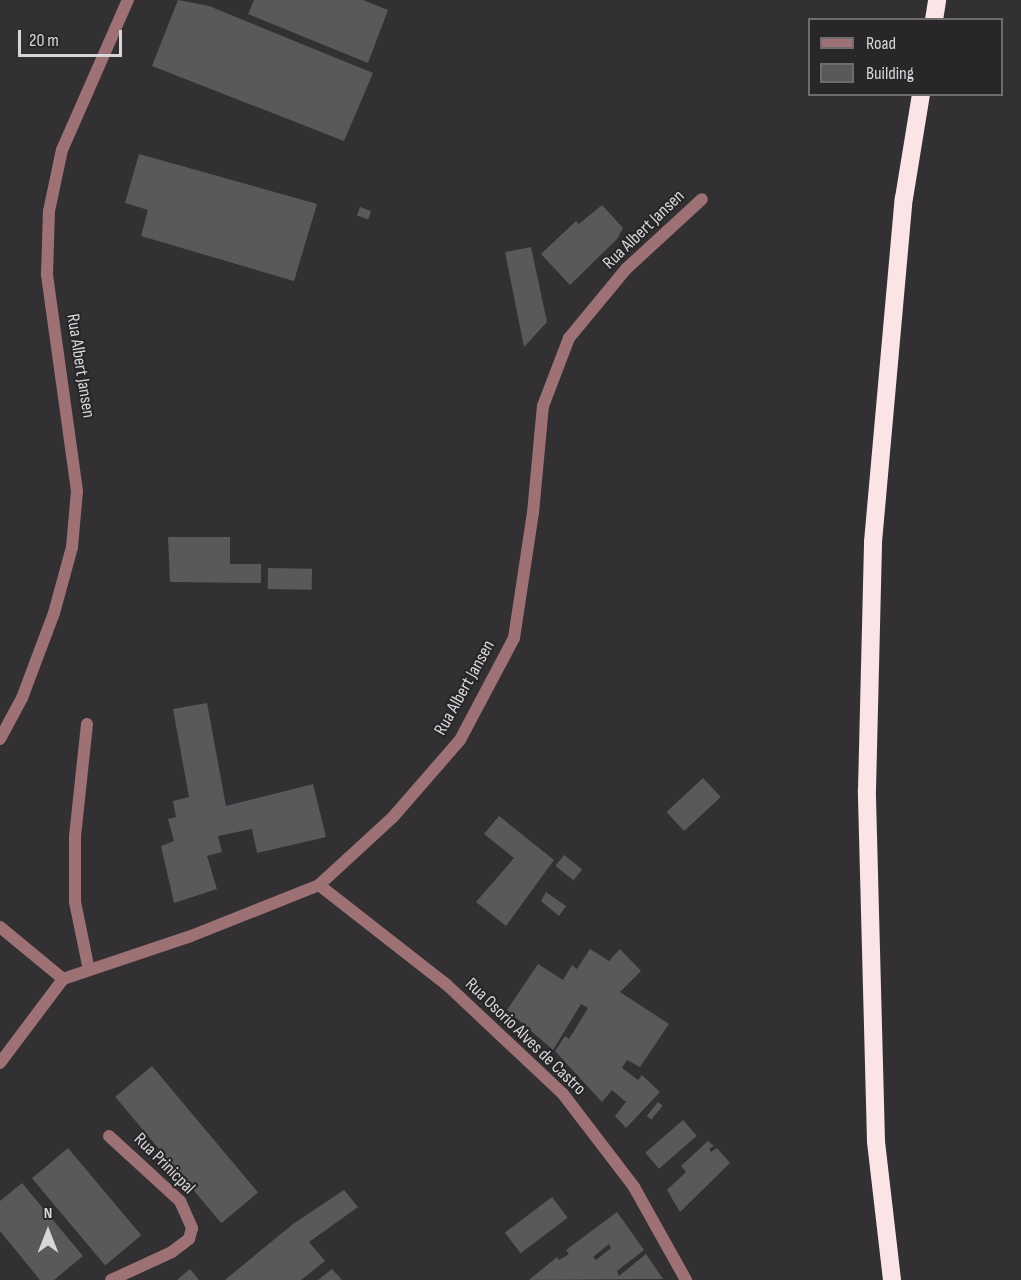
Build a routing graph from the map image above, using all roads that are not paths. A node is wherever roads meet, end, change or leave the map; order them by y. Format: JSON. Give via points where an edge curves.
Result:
{"nodes":[{"id":1,"x":128,"y":0,"type":"edge"},
{"id":2,"x":938,"y":0,"type":"edge"},
{"id":3,"x":934,"y":18,"type":"edge"},
{"id":4,"x":921,"y":96,"type":"edge"},
{"id":5,"x":702,"y":198,"type":"dead end"},
{"id":6,"x":87,"y":724,"type":"dead end"},
{"id":7,"x":0,"y":739,"type":"edge"},
{"id":8,"x":319,"y":885,"type":"junction"},
{"id":9,"x":0,"y":927,"type":"edge"},
{"id":10,"x":89,"y":970,"type":"junction"},
{"id":11,"x":63,"y":978,"type":"junction"},
{"id":12,"x":6,"y":1050,"type":"edge"},
{"id":13,"x":0,"y":1063,"type":"edge"},
{"id":14,"x":109,"y":1136,"type":"dead end"},
{"id":15,"x":111,"y":1280,"type":"edge"},
{"id":16,"x":686,"y":1280,"type":"edge"},
{"id":17,"x":892,"y":1280,"type":"edge"}],
"edges":[{"from":1,"to":7,"type":"street","name":"Rua Albert Jansen","via":[[62,150],[50,211],[47,274],[77,491],[73,536],[54,613],[22,698]]},
{"from":2,"to":3,"type":"highway"},
{"from":4,"to":17,"type":"highway","via":[[904,198],[873,542],[867,790],[876,1141]]},
{"from":5,"to":8,"type":"street","name":"Rua Albert Jansen","via":[[626,269],[569,338],[543,406],[513,638],[460,740],[393,817]]},
{"from":6,"to":10,"type":"street","via":[[75,836],[75,902]]},
{"from":8,"to":10,"type":"street","name":"Rua Albert Jansen","via":[[191,936]]},
{"from":8,"to":16,"type":"street","name":"Rua Osorio Alves de Castro","via":[[447,985],[563,1094],[634,1187]]},
{"from":9,"to":11,"type":"street"},
{"from":10,"to":11,"type":"street","name":"Rua Albert Jansen"},
{"from":11,"to":12,"type":"street"},
{"from":12,"to":13,"type":"street"},
{"from":14,"to":15,"type":"street","name":"Rua Prinicpal","via":[[180,1201],[192,1228],[189,1239],[172,1252]]}]}
